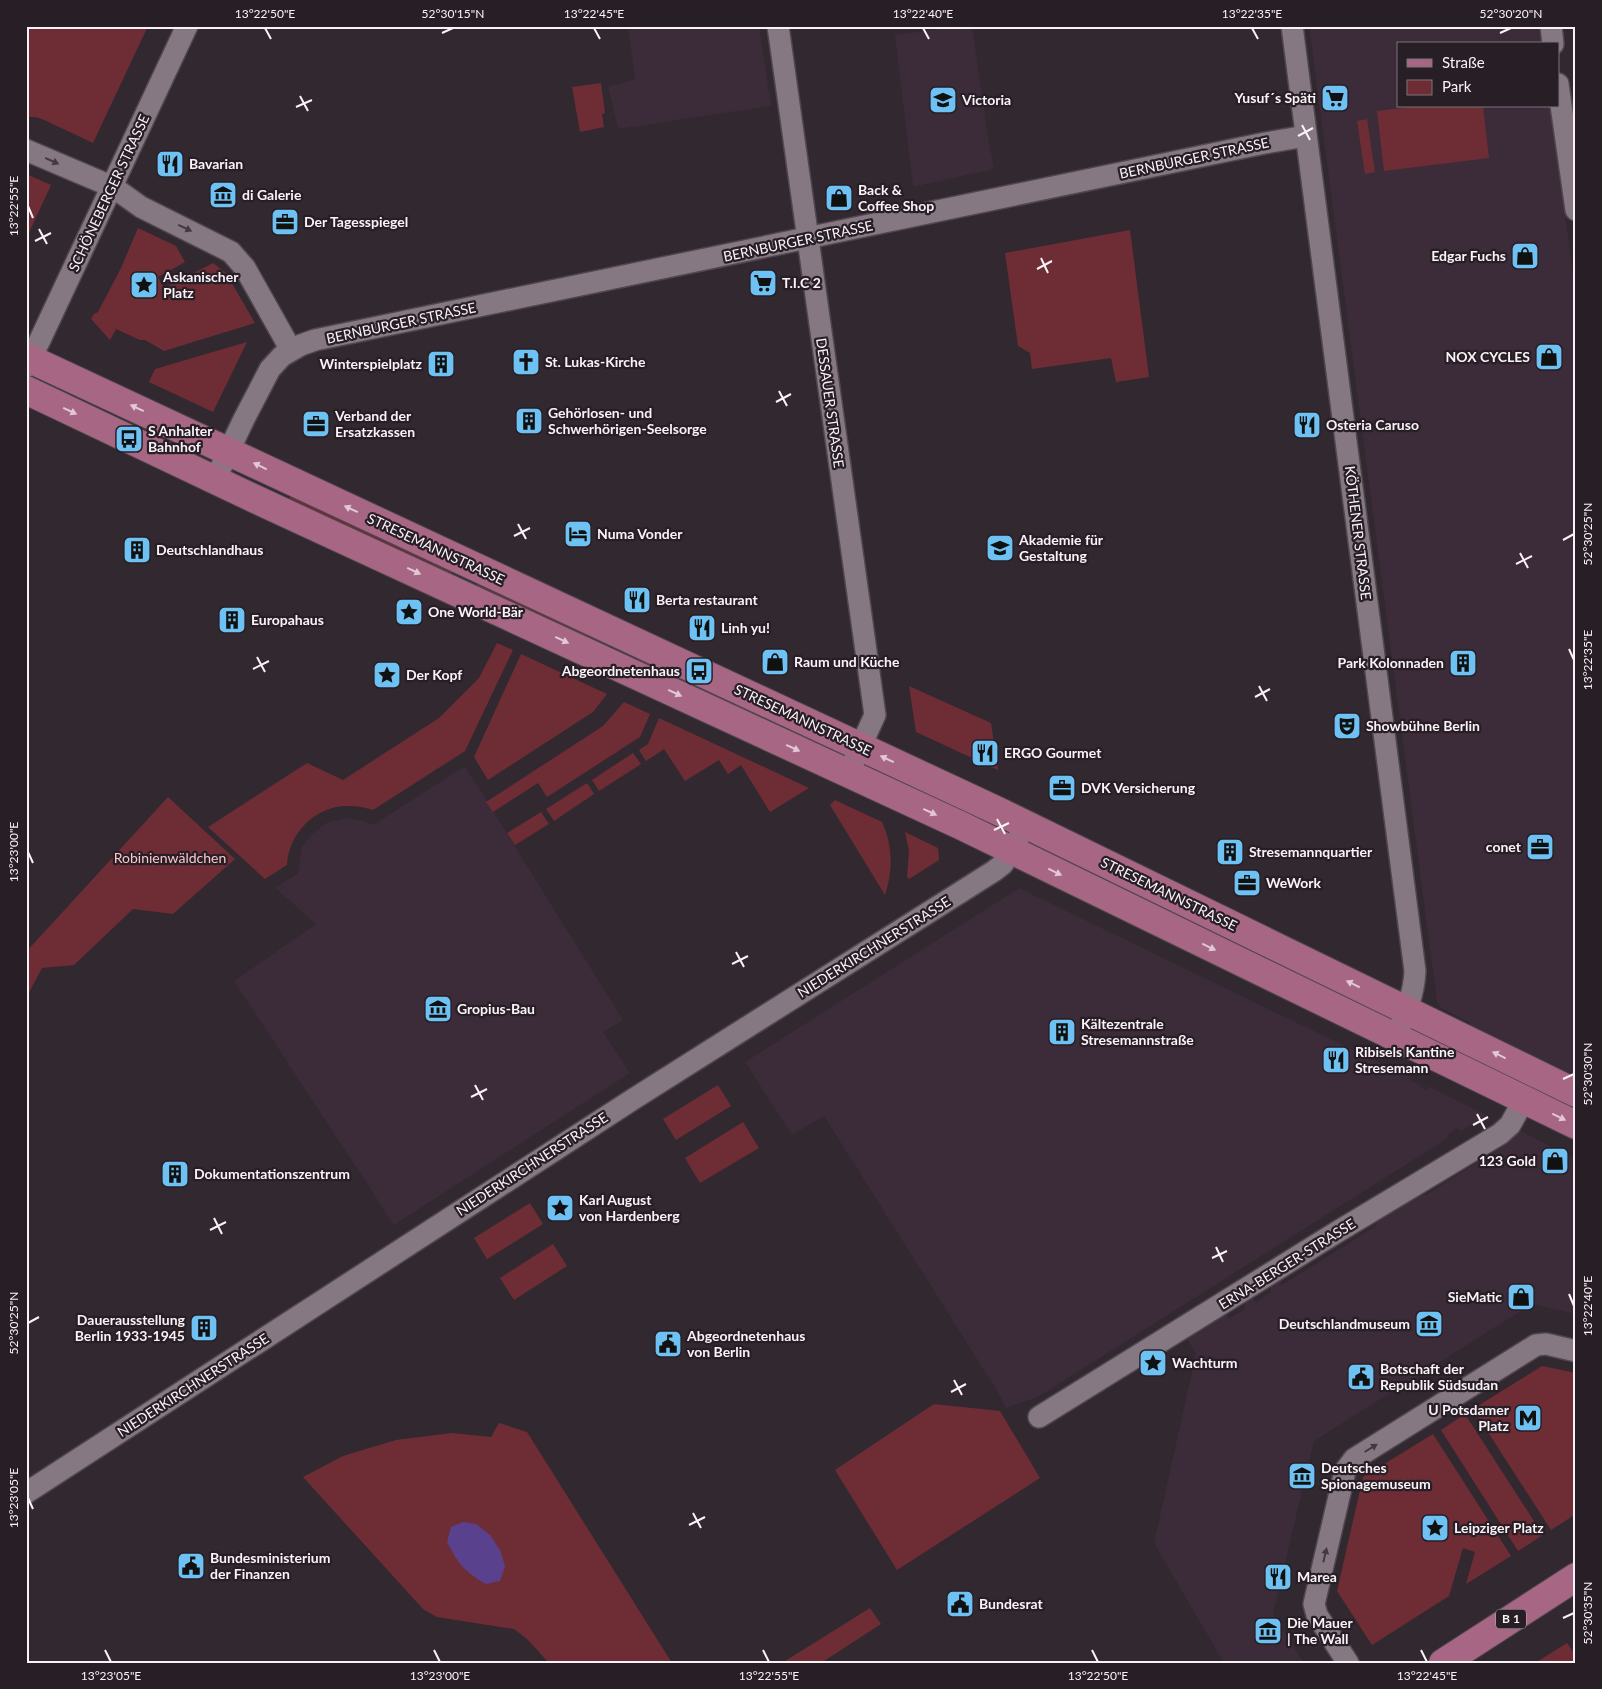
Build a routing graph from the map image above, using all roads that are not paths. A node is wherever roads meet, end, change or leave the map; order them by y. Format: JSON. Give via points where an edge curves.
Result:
{"nodes":[{"id":1,"x":187,"y":26,"type":"edge"},
{"id":2,"x":778,"y":26,"type":"edge"},
{"id":3,"x":1292,"y":26,"type":"edge"},
{"id":4,"x":1551,"y":26,"type":"edge"},
{"id":5,"x":1553,"y":42,"type":"edge"},
{"id":6,"x":1560,"y":98,"type":"edge"},
{"id":7,"x":1306,"y":136,"type":"junction"},
{"id":8,"x":26,"y":150,"type":"edge"},
{"id":9,"x":113,"y":187,"type":"junction"},
{"id":10,"x":1576,"y":210,"type":"edge"},
{"id":11,"x":808,"y":238,"type":"junction"},
{"id":12,"x":291,"y":350,"type":"junction"},
{"id":13,"x":28,"y":361,"type":"edge"},
{"id":14,"x":26,"y":390,"type":"edge"},
{"id":15,"x":229,"y":451,"type":"junction"},
{"id":16,"x":288,"y":479,"type":"junction"},
{"id":17,"x":215,"y":480,"type":"junction"},
{"id":18,"x":275,"y":507,"type":"junction"},
{"id":19,"x":471,"y":565,"type":"junction"},
{"id":20,"x":458,"y":592,"type":"junction"},
{"id":21,"x":630,"y":639,"type":"junction"},
{"id":22,"x":617,"y":666,"type":"junction"},
{"id":23,"x":769,"y":704,"type":"junction"},
{"id":24,"x":756,"y":731,"type":"junction"},
{"id":25,"x":860,"y":747,"type":"junction"},
{"id":26,"x":848,"y":774,"type":"junction"},
{"id":27,"x":1026,"y":825,"type":"junction"},
{"id":28,"x":1012,"y":851,"type":"junction"},
{"id":29,"x":1314,"y":965,"type":"junction"},
{"id":30,"x":1301,"y":992,"type":"junction"},
{"id":31,"x":1407,"y":1011,"type":"junction"},
{"id":32,"x":1395,"y":1038,"type":"junction"},
{"id":33,"x":1576,"y":1093,"type":"edge"},
{"id":34,"x":1524,"y":1100,"type":"junction"},
{"id":35,"x":1576,"y":1125,"type":"edge"},
{"id":36,"x":1576,"y":1351,"type":"edge"},
{"id":37,"x":1039,"y":1417,"type":"dead end"},
{"id":38,"x":26,"y":1493,"type":"edge"},
{"id":39,"x":1576,"y":1577,"type":"edge"},
{"id":40,"x":1348,"y":1663,"type":"edge"},
{"id":41,"x":1443,"y":1663,"type":"edge"}],
"edges":[{"from":1,"to":9,"type":"street","name":"SCHÖNEBERGER STRASSE"},
{"from":2,"to":11,"type":"street","name":"DESSAUER STRASSE"},
{"from":3,"to":7,"type":"street","name":"KÖTHENER STRASSE"},
{"from":4,"to":5,"type":"street"},
{"from":6,"to":10,"type":"street"},
{"from":7,"to":11,"type":"street","name":"BERNBURGER STRASSE"},
{"from":7,"to":31,"type":"street","name":"KÖTHENER STRASSE","via":[[1415,971]]},
{"from":8,"to":9,"type":"street","one_way":true},
{"from":9,"to":12,"type":"street","one_way":true,"via":[[141,208],[236,256]]},
{"from":9,"to":13,"type":"street","name":"SCHÖNEBERGER STRASSE"},
{"from":11,"to":12,"type":"street","name":"BERNBURGER STRASSE","via":[[315,340]]},
{"from":11,"to":25,"type":"street","name":"DESSAUER STRASSE","via":[[875,715]]},
{"from":12,"to":15,"type":"street","via":[[264,378]]},
{"from":15,"to":13,"type":"main road","name":"STRESEMANNSTRASSE","one_way":true},
{"from":14,"to":17,"type":"main road","one_way":true},
{"from":16,"to":15,"type":"main road","name":"STRESEMANNSTRASSE","one_way":true},
{"from":15,"to":17,"type":"street"},
{"from":16,"to":18,"type":"main road"},
{"from":19,"to":16,"type":"main road","name":"STRESEMANNSTRASSE","one_way":true},
{"from":17,"to":18,"type":"main road"},
{"from":18,"to":20,"type":"main road","one_way":true},
{"from":19,"to":20,"type":"main road"},
{"from":19,"to":21,"type":"main road","name":"STRESEMANNSTRASSE"},
{"from":20,"to":22,"type":"main road","one_way":true},
{"from":21,"to":22,"type":"main road"},
{"from":21,"to":23,"type":"main road","name":"STRESEMANNSTRASSE"},
{"from":22,"to":24,"type":"main road","one_way":true},
{"from":23,"to":24,"type":"main road"},
{"from":23,"to":25,"type":"main road","name":"STRESEMANNSTRASSE"},
{"from":24,"to":26,"type":"main road","one_way":true},
{"from":25,"to":26,"type":"street","name":"DESSAUER STRASSE"},
{"from":27,"to":25,"type":"main road","name":"STRESEMANNSTRASSE","one_way":true},
{"from":26,"to":28,"type":"main road","one_way":true},
{"from":27,"to":28,"type":"street","name":"NIEDERKIRCHNERSTRASSE"},
{"from":27,"to":29,"type":"main road","name":"STRESEMANNSTRASSE"},
{"from":28,"to":30,"type":"main road","one_way":true},
{"from":28,"to":38,"type":"street","name":"NIEDERKIRCHNERSTRASSE","via":[[994,871],[635,1098]]},
{"from":29,"to":30,"type":"main road"},
{"from":31,"to":29,"type":"main road","name":"STRESEMANNSTRASSE","one_way":true},
{"from":30,"to":32,"type":"main road"},
{"from":31,"to":32,"type":"street","name":"KÖTHENER STRASSE"},
{"from":33,"to":31,"type":"main road","name":"STRESEMANNSTRASSE","one_way":true},
{"from":32,"to":34,"type":"main road"},
{"from":34,"to":35,"type":"main road","one_way":true},
{"from":34,"to":37,"type":"street","name":"ERNA-BERGER-STRASSE","via":[[1510,1125],[1500,1134]]},
{"from":40,"to":36,"type":"street","one_way":true,"via":[[1317,1615],[1314,1604],[1349,1464],[1536,1346],[1546,1344]]},
{"from":39,"to":41,"type":"main road","number":"B 1"}]}
